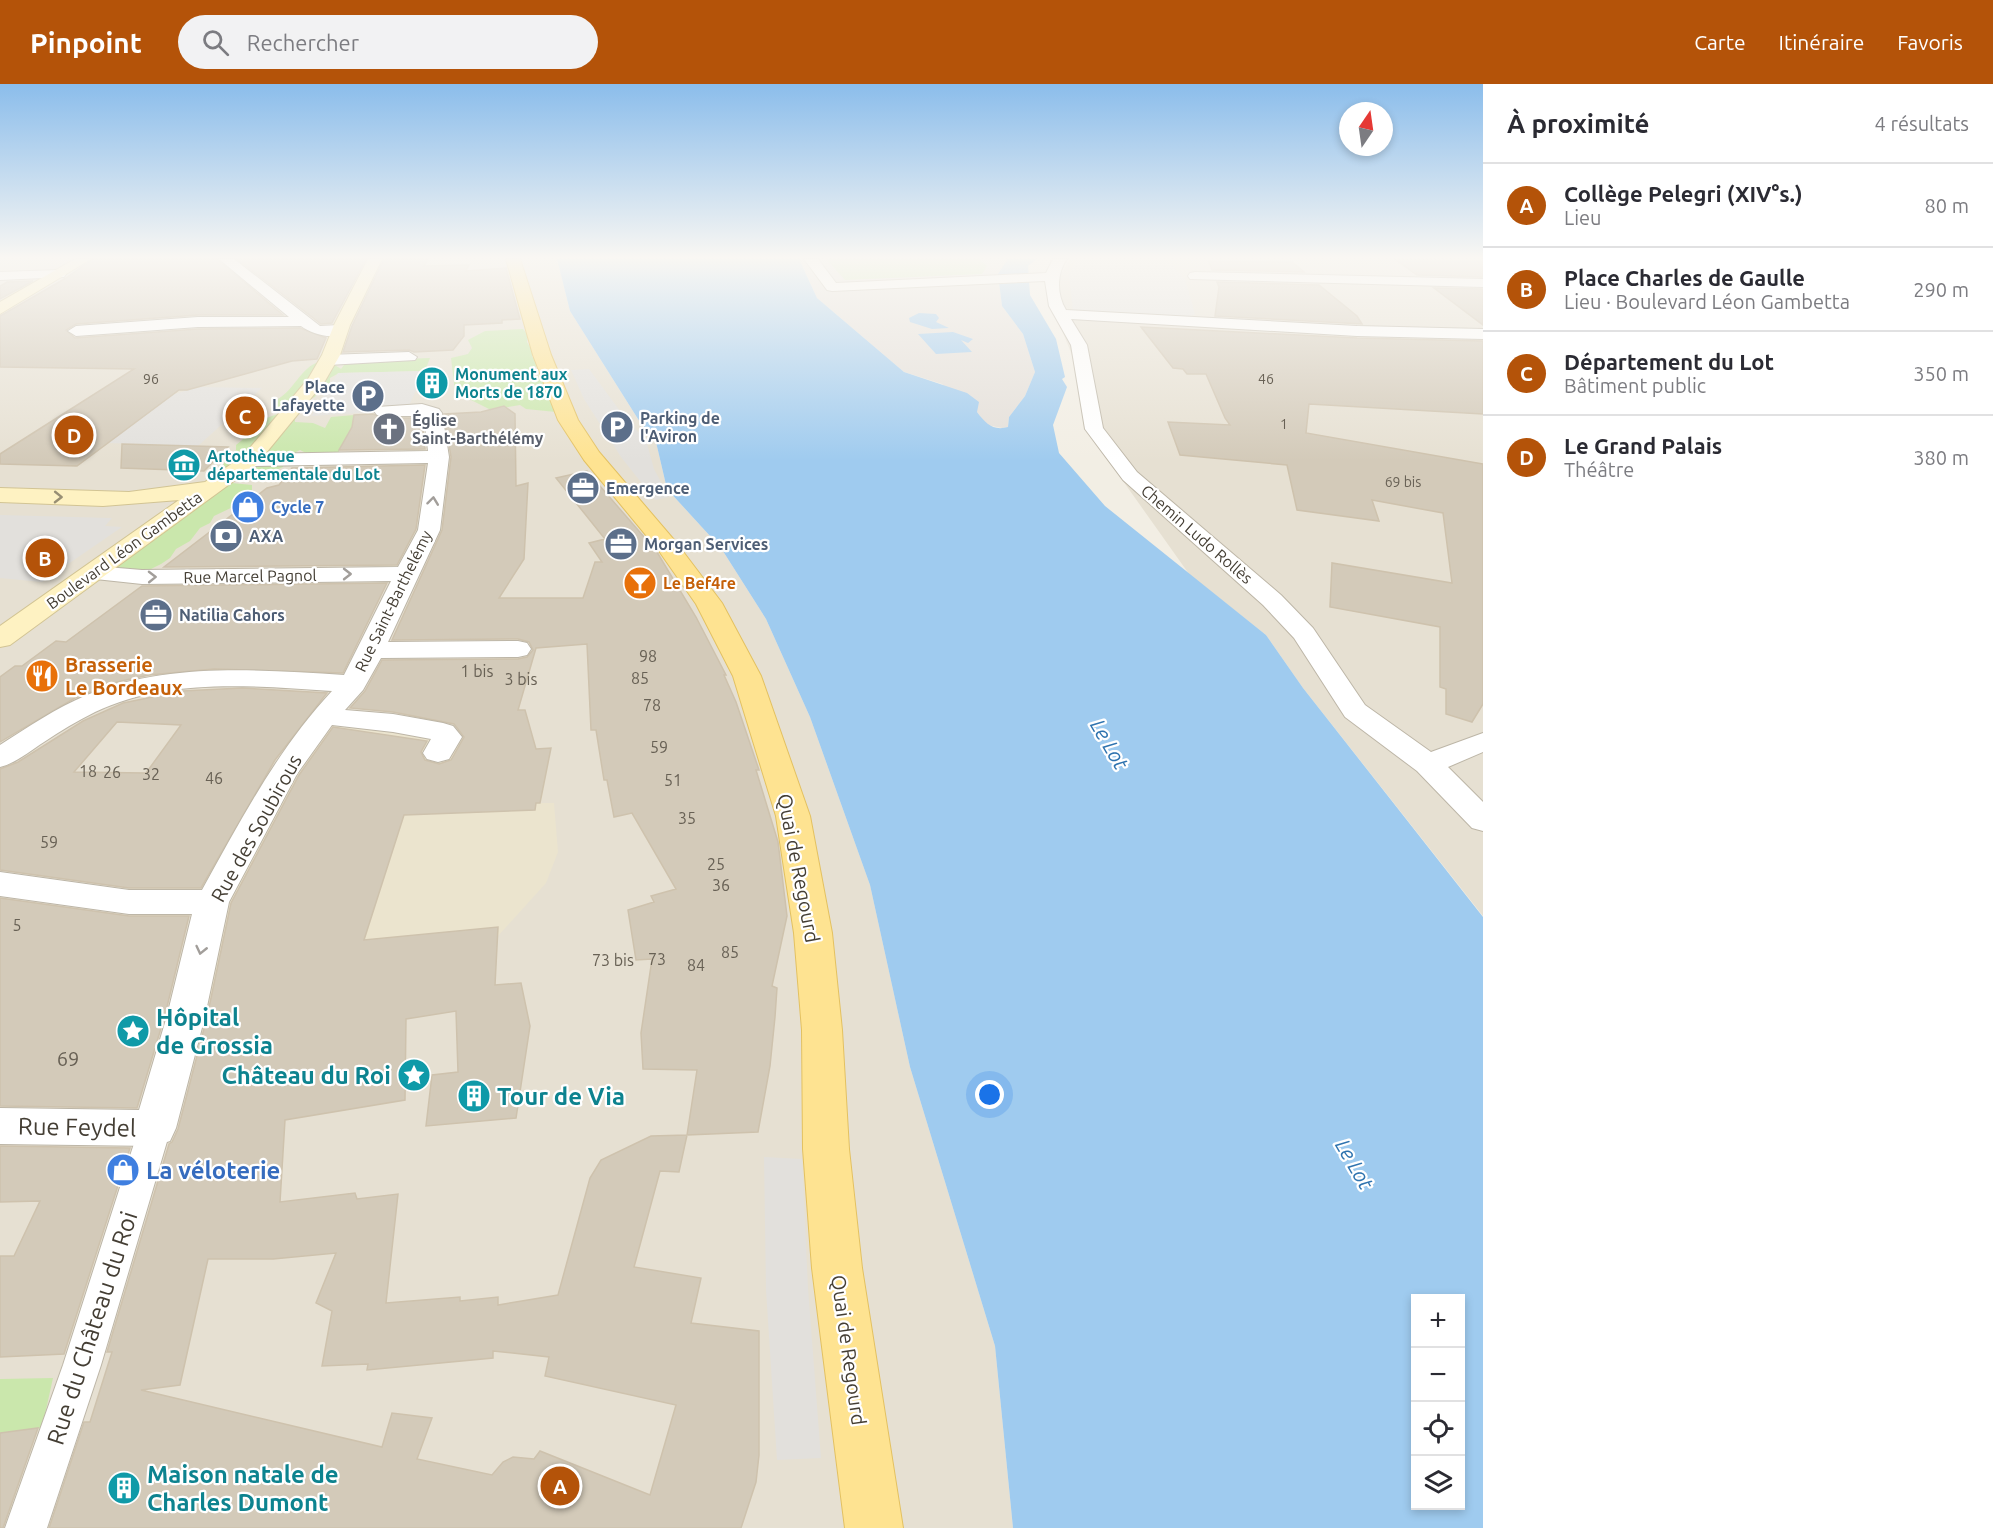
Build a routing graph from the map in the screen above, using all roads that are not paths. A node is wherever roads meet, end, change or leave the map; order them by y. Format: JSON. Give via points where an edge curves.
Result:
{"nodes":[{"id":1,"x":139,"y":326,"type":"edge"},
{"id":2,"x":312,"y":326,"type":"edge"},
{"id":3,"x":343,"y":326,"type":"edge"},
{"id":4,"x":533,"y":326,"type":"edge"},
{"id":5,"x":1068,"y":326,"type":"edge"},
{"id":6,"x":1274,"y":326,"type":"edge"},
{"id":7,"x":76,"y":331,"type":"dead end"},
{"id":8,"x":1483,"y":334,"type":"edge"},
{"id":9,"x":334,"y":346,"type":"junction"},
{"id":10,"x":409,"y":357,"type":"dead end"},
{"id":11,"x":383,"y":411,"type":"dead end"},
{"id":12,"x":439,"y":456,"type":"junction"},
{"id":13,"x":250,"y":460,"type":"junction"},
{"id":14,"x":220,"y":483,"type":"junction"},
{"id":15,"x":0,"y":495,"type":"edge"},
{"id":16,"x":134,"y":499,"type":"junction"},
{"id":17,"x":140,"y":539,"type":"junction"},
{"id":18,"x":94,"y":573,"type":"junction"},
{"id":19,"x":406,"y":574,"type":"junction"},
{"id":20,"x":0,"y":639,"type":"edge"},
{"id":21,"x":518,"y":649,"type":"dead end"},
{"id":22,"x":373,"y":650,"type":"junction"},
{"id":23,"x":353,"y":684,"type":"junction"},
{"id":24,"x":324,"y":716,"type":"junction"},
{"id":25,"x":1483,"y":742,"type":"edge"},
{"id":26,"x":438,"y":753,"type":"dead end"},
{"id":27,"x":0,"y":758,"type":"edge"},
{"id":28,"x":1428,"y":764,"type":"junction"},
{"id":29,"x":1483,"y":821,"type":"edge"},
{"id":30,"x":0,"y":884,"type":"edge"},
{"id":31,"x":212,"y":902,"type":"junction"},
{"id":32,"x":0,"y":1126,"type":"edge"},
{"id":33,"x":155,"y":1128,"type":"junction"},
{"id":34,"x":869,"y":1525,"type":"edge"},
{"id":35,"x":26,"y":1528,"type":"edge"}],
"edges":[{"from":1,"to":7,"type":"street"},
{"from":2,"to":9,"type":"street"},
{"from":3,"to":9,"type":"main road","name":"Boulevard Léon Gambetta"},
{"from":4,"to":34,"type":"main road","name":"Quai de Regourd","via":[[568,420],[591,456],[680,562],[709,603],[747,676],[786,794],[800,850],[813,933],[837,1268]]},
{"from":5,"to":28,"type":"street","name":"Chemin Ludo Rollès","via":[[1079,345],[1094,429],[1130,476],[1272,600],[1304,633],[1355,711]]},
{"from":6,"to":8,"type":"street"},
{"from":9,"to":10,"type":"street"},
{"from":9,"to":13,"type":"main road","name":"Boulevard Léon Gambetta","via":[[315,381]]},
{"from":11,"to":12,"type":"street","name":"Rue Saint-Barthelémy","via":[[432,411]]},
{"from":12,"to":13,"type":"street"},
{"from":19,"to":12,"type":"street","name":"Rue Saint-Barthelémy","one_way":true,"via":[[429,530]]},
{"from":13,"to":14,"type":"main road","name":"Boulevard Léon Gambetta"},
{"from":14,"to":16,"type":"main road","via":[[189,492]]},
{"from":14,"to":17,"type":"main road","name":"Boulevard Léon Gambetta"},
{"from":15,"to":16,"type":"main road","one_way":true},
{"from":16,"to":17,"type":"main road","via":[[155,509],[156,518]]},
{"from":17,"to":18,"type":"main road","name":"Boulevard Léon Gambetta"},
{"from":18,"to":19,"type":"street","name":"Rue Marcel Pagnol","one_way":true,"via":[[142,577]]},
{"from":18,"to":20,"type":"main road","name":"Boulevard Léon Gambetta"},
{"from":19,"to":22,"type":"street","name":"Rue Saint-Barthelémy"},
{"from":21,"to":22,"type":"street","via":[[465,659]]},
{"from":22,"to":23,"type":"street","name":"Rue Saint-Barthelémy"},
{"from":23,"to":24,"type":"street","name":"Rue des Soubirous"},
{"from":23,"to":27,"type":"street","via":[[232,680],[169,683],[121,692],[64,717]]},
{"from":24,"to":26,"type":"street","via":[[443,732],[447,737]]},
{"from":24,"to":31,"type":"street","name":"Rue des Soubirous","via":[[283,772]]},
{"from":25,"to":28,"type":"street"},
{"from":28,"to":29,"type":"street","name":"Chemin Ludo Rollès"},
{"from":30,"to":31,"type":"street","via":[[129,902]]},
{"from":31,"to":33,"type":"street","name":"Rue des Soubirous","one_way":true},
{"from":32,"to":33,"type":"street","name":"Rue Feydel"},
{"from":33,"to":35,"type":"street","name":"Rue du Château du Roi","via":[[82,1365]]}]}
